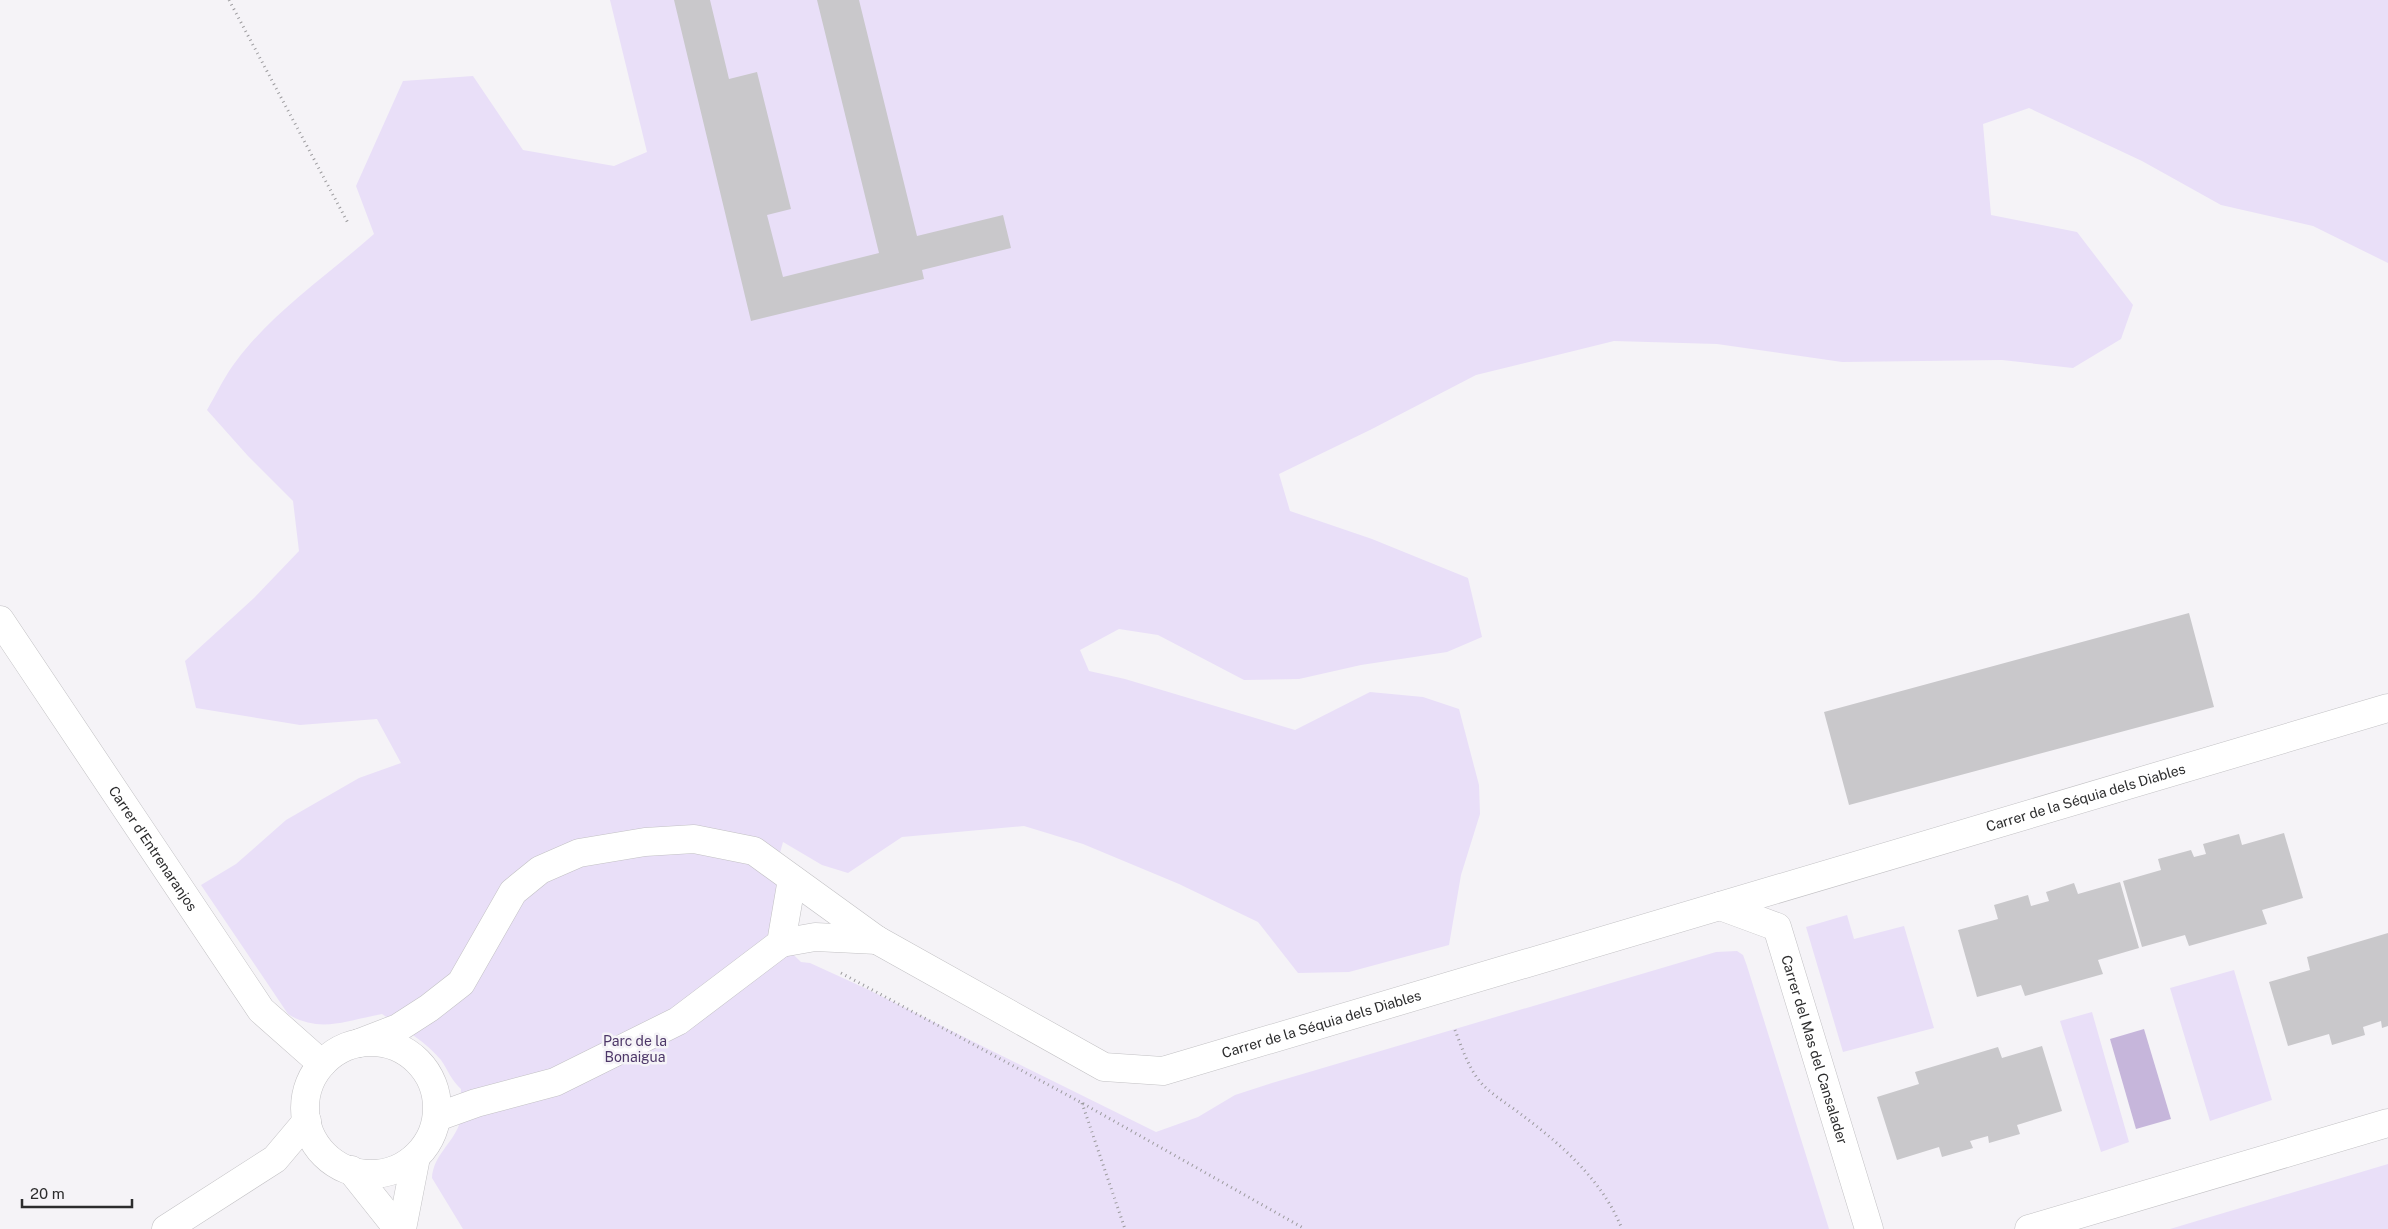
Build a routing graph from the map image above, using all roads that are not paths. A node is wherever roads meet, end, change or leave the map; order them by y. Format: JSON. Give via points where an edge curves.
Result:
{"nodes":[{"id":1,"x":0,"y":620,"type":"edge"},
{"id":2,"x":2388,"y":708,"type":"edge"},
{"id":3,"x":792,"y":879,"type":"junction"},
{"id":4,"x":1786,"y":887,"type":"junction"},
{"id":5,"x":1720,"y":906,"type":"junction"},
{"id":6,"x":1778,"y":928,"type":"junction"},
{"id":7,"x":877,"y":940,"type":"junction"},
{"id":8,"x":781,"y":943,"type":"junction"},
{"id":9,"x":358,"y":1043,"type":"junction"},
{"id":10,"x":322,"y":1064,"type":"junction"},
{"id":11,"x":435,"y":1090,"type":"junction"},
{"id":12,"x":476,"y":1103,"type":"junction"},
{"id":13,"x":437,"y":1117,"type":"junction"},
{"id":14,"x":307,"y":1121,"type":"junction"},
{"id":15,"x":2388,"y":1123,"type":"edge"},
{"id":16,"x":326,"y":1156,"type":"junction"},
{"id":17,"x":416,"y":1157,"type":"junction"},
{"id":18,"x":275,"y":1159,"type":"junction"},
{"id":19,"x":351,"y":1170,"type":"junction"},
{"id":20,"x":166,"y":1229,"type":"edge"},
{"id":21,"x":400,"y":1229,"type":"edge"},
{"id":22,"x":1869,"y":1229,"type":"edge"},
{"id":23,"x":2029,"y":1229,"type":"edge"}],
"edges":[{"from":1,"to":10,"type":"street","name":"Carrer d'Entrenaranjos","via":[[261,1010]]},
{"from":2,"to":4,"type":"street","name":"Carrer de la Séquia dels Diables"},
{"from":3,"to":7,"type":"street","name":"Carrer de la Séquia dels Diables"},
{"from":3,"to":8,"type":"street"},
{"from":3,"to":9,"type":"street","name":"Carrer de la Séquia dels Diables","via":[[754,851],[694,839],[644,842],[578,853],[540,870],[513,892],[461,983],[398,1028]]},
{"from":4,"to":5,"type":"street","name":"Carrer de la Séquia dels Diables"},
{"from":4,"to":6,"type":"street"},
{"from":5,"to":6,"type":"street"},
{"from":5,"to":7,"type":"street","name":"Carrer de la Séquia dels Diables","via":[[1163,1071],[1104,1067]]},
{"from":6,"to":22,"type":"street","name":"Carrer del Mas del Cansalader"},
{"from":7,"to":8,"type":"street","via":[[815,937]]},
{"from":8,"to":12,"type":"street","via":[[678,1020],[555,1082]]},
{"from":9,"to":10,"type":"street","via":[[338,1050]]},
{"from":9,"to":11,"type":"street","via":[[378,1042],[397,1047],[414,1057],[427,1072]]},
{"from":10,"to":14,"type":"street","via":[[310,1081],[305,1101]]},
{"from":11,"to":12,"type":"street"},
{"from":11,"to":13,"type":"street"},
{"from":12,"to":13,"type":"street"},
{"from":13,"to":17,"type":"street","via":[[430,1139]]},
{"from":14,"to":16,"type":"street","via":[[313,1140]]},
{"from":14,"to":18,"type":"street"},
{"from":15,"to":23,"type":"street"},
{"from":16,"to":18,"type":"street"},
{"from":16,"to":19,"type":"street"},
{"from":17,"to":19,"type":"street","via":[[396,1169],[374,1173]]},
{"from":17,"to":21,"type":"street"},
{"from":18,"to":20,"type":"street"},
{"from":19,"to":21,"type":"street"}]}
